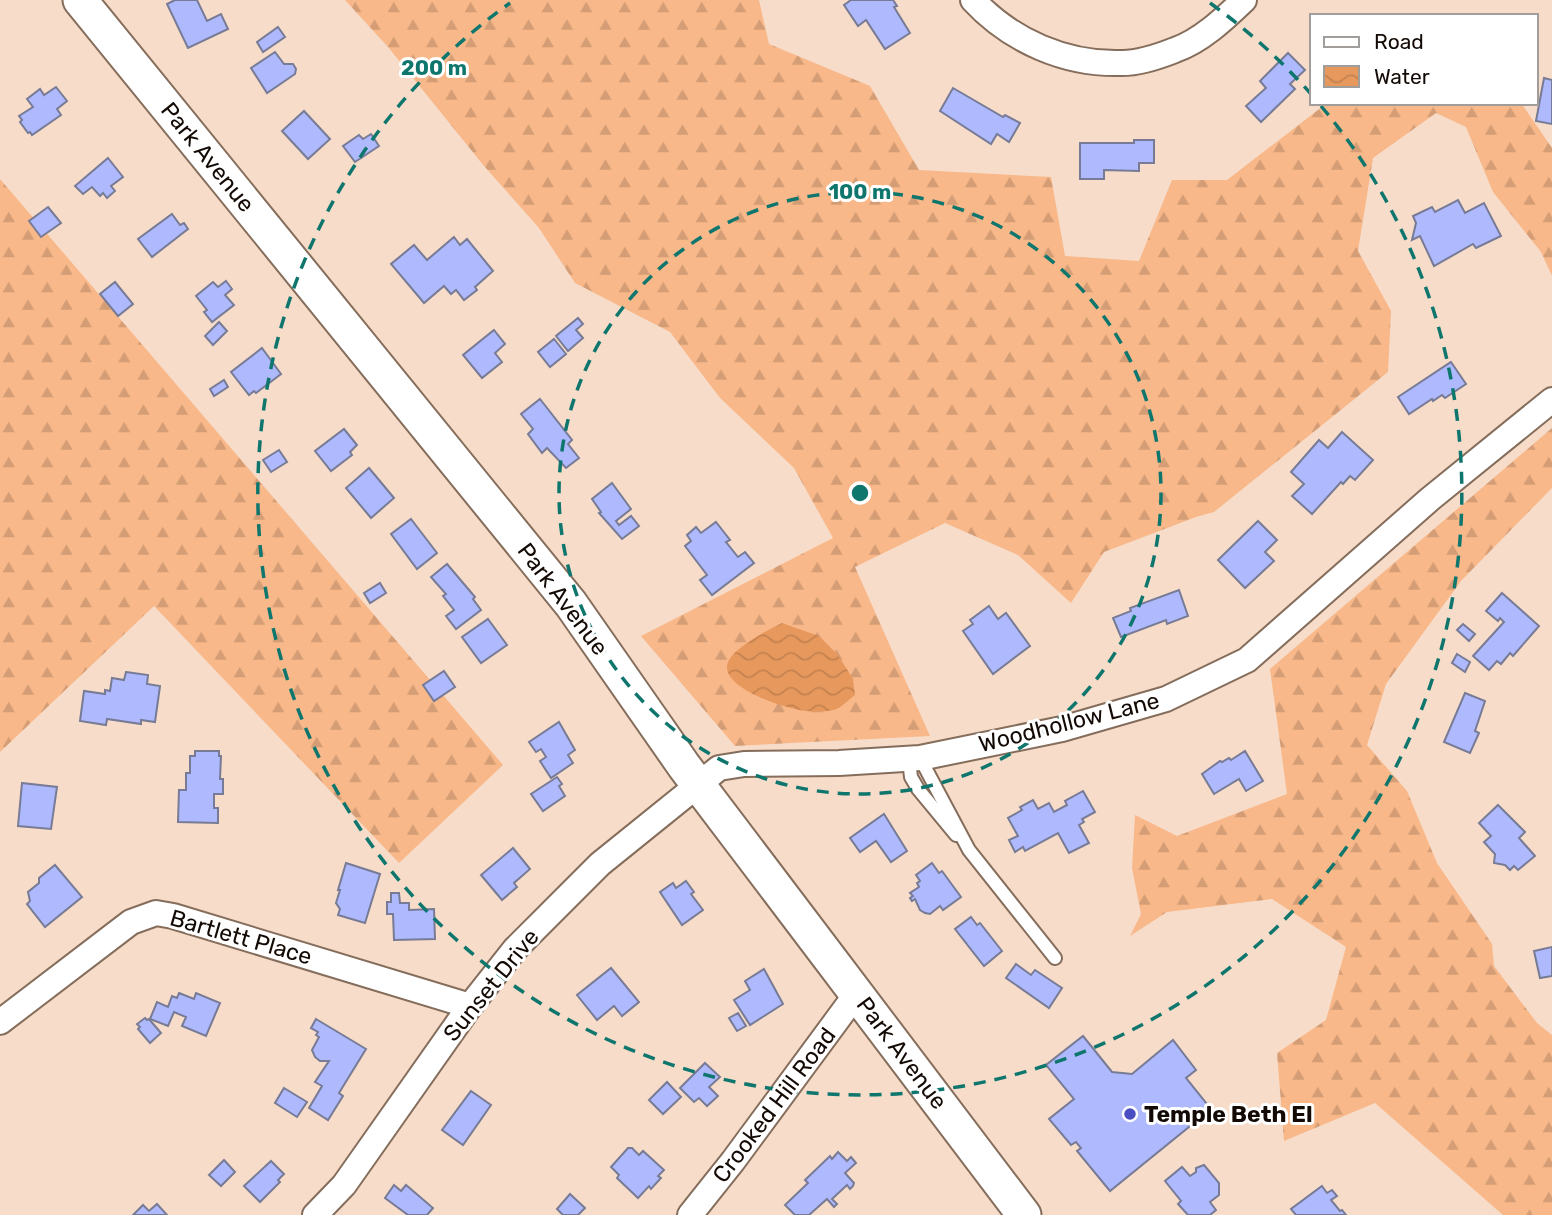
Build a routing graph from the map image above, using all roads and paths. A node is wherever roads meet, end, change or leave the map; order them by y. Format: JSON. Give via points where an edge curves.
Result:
{"nodes":[{"id":1,"x":80,"y":0,"type":"edge"},
{"id":2,"x":973,"y":0,"type":"edge"},
{"id":3,"x":1244,"y":0,"type":"edge"},
{"id":4,"x":1552,"y":400,"type":"edge"},
{"id":5,"x":915,"y":759,"type":"junction"},
{"id":6,"x":698,"y":784,"type":"junction"},
{"id":7,"x":1055,"y":958,"type":"dead end"},
{"id":8,"x":857,"y":993,"type":"junction"},
{"id":9,"x":470,"y":1006,"type":"junction"},
{"id":10,"x":0,"y":1022,"type":"edge"},
{"id":11,"x":315,"y":1215,"type":"edge"},
{"id":12,"x":690,"y":1215,"type":"edge"},
{"id":13,"x":1024,"y":1215,"type":"edge"}],
"edges":[{"from":1,"to":6,"type":"main road","name":"Park Avenue","via":[[571,604]]},
{"from":2,"to":3,"type":"street","via":[[990,18],[1028,43],[1072,59],[1124,64],[1177,50],[1219,24]]},
{"from":4,"to":5,"type":"street","name":"Woodhollow Lane","via":[[1430,499],[1248,660],[1166,699],[1062,729]]},
{"from":5,"to":6,"type":"street","name":"Woodhollow Lane","via":[[744,764],[719,768]]},
{"from":5,"to":7,"type":"lane","via":[[911,777],[918,789]]},
{"from":6,"to":8,"type":"main road","name":"Park Avenue"},
{"from":6,"to":9,"type":"street","name":"Sunset Drive","via":[[600,864],[515,949]]},
{"from":8,"to":12,"type":"street","name":"Crooked Hill Road"},
{"from":8,"to":13,"type":"main road","name":"Park Avenue"},
{"from":9,"to":10,"type":"street","name":"Bartlett Place","via":[[156,913],[131,922]]},
{"from":9,"to":11,"type":"street","name":"Sunset Drive","via":[[344,1185]]}]}
